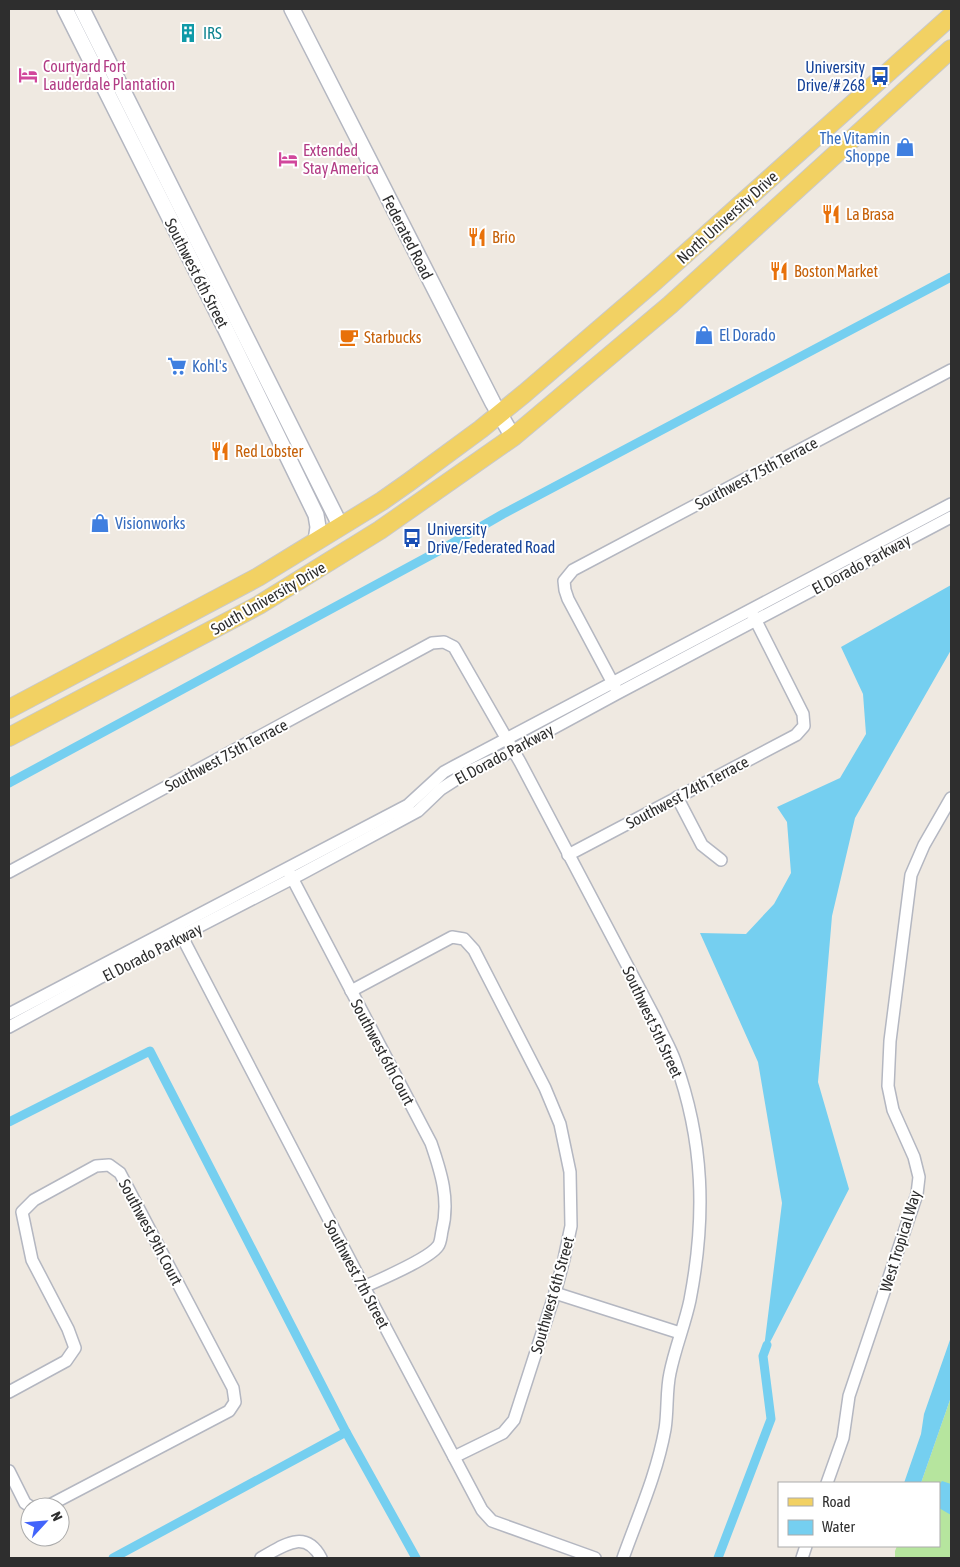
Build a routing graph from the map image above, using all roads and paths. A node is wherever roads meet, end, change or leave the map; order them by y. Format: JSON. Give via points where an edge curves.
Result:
{"nodes":[{"id":1,"x":65,"y":9,"type":"edge"},
{"id":2,"x":82,"y":9,"type":"edge"},
{"id":3,"x":292,"y":9,"type":"edge"},
{"id":4,"x":951,"y":16,"type":"edge"},
{"id":5,"x":951,"y":28,"type":"edge"},
{"id":6,"x":951,"y":49,"type":"edge"},
{"id":7,"x":899,"y":97,"type":"junction"},
{"id":8,"x":762,"y":186,"type":"junction"},
{"id":9,"x":622,"y":345,"type":"junction"},
{"id":10,"x":951,"y":370,"type":"edge"},
{"id":11,"x":500,"y":414,"type":"junction"},
{"id":12,"x":514,"y":436,"type":"junction"},
{"id":13,"x":951,"y":504,"type":"edge"},
{"id":14,"x":951,"y":517,"type":"edge"},
{"id":15,"x":340,"y":525,"type":"junction"},
{"id":16,"x":316,"y":541,"type":"junction"},
{"id":17,"x":325,"y":564,"type":"junction"},
{"id":18,"x":753,"y":615,"type":"junction"},
{"id":19,"x":444,"y":642,"type":"joint"},
{"id":20,"x":615,"y":688,"type":"junction"},
{"id":21,"x":9,"y":709,"type":"edge"},
{"id":22,"x":9,"y":738,"type":"edge"},
{"id":23,"x":506,"y":739,"type":"junction"},
{"id":24,"x":513,"y":750,"type":"junction"},
{"id":25,"x":677,"y":796,"type":"junction"},
{"id":26,"x":951,"y":798,"type":"edge"},
{"id":27,"x":568,"y":855,"type":"junction"},
{"id":28,"x":721,"y":860,"type":"dead end"},
{"id":29,"x":9,"y":872,"type":"edge"},
{"id":30,"x":290,"y":873,"type":"junction"},
{"id":31,"x":179,"y":931,"type":"junction"},
{"id":32,"x":351,"y":991,"type":"junction"},
{"id":33,"x":9,"y":1014,"type":"edge"},
{"id":34,"x":9,"y":1027,"type":"edge"},
{"id":35,"x":364,"y":1287,"type":"junction"},
{"id":36,"x":555,"y":1293,"type":"junction"},
{"id":37,"x":680,"y":1333,"type":"junction"},
{"id":38,"x":9,"y":1392,"type":"edge"},
{"id":39,"x":454,"y":1457,"type":"junction"},
{"id":40,"x":9,"y":1471,"type":"edge"},
{"id":41,"x":827,"y":1482,"type":"edge"},
{"id":42,"x":23,"y":1497,"type":"edge"},
{"id":43,"x":65,"y":1497,"type":"edge"},
{"id":44,"x":261,"y":1558,"type":"edge"},
{"id":45,"x":322,"y":1558,"type":"edge"},
{"id":46,"x":595,"y":1558,"type":"edge"},
{"id":47,"x":623,"y":1558,"type":"edge"}],
"edges":[{"from":1,"to":16,"type":"street","name":"Southwest 6th Street","via":[[315,511],[318,521]]},
{"from":2,"to":15,"type":"street","name":"Southwest 6th Street"},
{"from":3,"to":11,"type":"street","name":"Federated Road"},
{"from":4,"to":8,"type":"main road","name":"North University Drive"},
{"from":5,"to":7,"type":"main road","via":[[908,68]]},
{"from":6,"to":7,"type":"main road","name":"North University Drive"},
{"from":7,"to":9,"type":"main road","name":"North University Drive"},
{"from":8,"to":9,"type":"main road","via":[[754,217],[630,329]]},
{"from":8,"to":11,"type":"main road","name":"North University Drive"},
{"from":9,"to":12,"type":"main road","name":"North University Drive"},
{"from":10,"to":20,"type":"street","name":"Southwest 75th Terrace","via":[[572,570],[564,581],[568,599]]},
{"from":11,"to":12,"type":"street","name":"Federated Road"},
{"from":11,"to":15,"type":"main road","name":"South University Drive","via":[[409,482]]},
{"from":12,"to":17,"type":"main road","name":"South University Drive","via":[[380,530]]},
{"from":13,"to":18,"type":"street","name":"El Dorado Parkway"},
{"from":14,"to":18,"type":"street","name":"El Dorado Parkway"},
{"from":15,"to":16,"type":"main road","name":"South University Drive"},
{"from":15,"to":17,"type":"main road"},
{"from":16,"to":21,"type":"main road","name":"South University Drive","via":[[258,578]]},
{"from":17,"to":22,"type":"main road","name":"South University Drive","via":[[260,605]]},
{"from":18,"to":20,"type":"street","name":"El Dorado Parkway"},
{"from":18,"to":25,"type":"street","name":"Southwest 74th Terrace","via":[[803,714],[804,726],[796,736]]},
{"from":19,"to":23,"type":"street","name":"Southwest 5th Street","via":[[454,647]]},
{"from":19,"to":29,"type":"street","name":"Southwest 75th Terrace","via":[[432,643]]},
{"from":20,"to":23,"type":"street","name":"El Dorado Parkway"},
{"from":20,"to":24,"type":"street","name":"El Dorado Parkway"},
{"from":23,"to":24,"type":"street","name":"Southwest 5th Street"},
{"from":23,"to":30,"type":"street","name":"El Dorado Parkway","via":[[444,772],[408,805]]},
{"from":24,"to":27,"type":"street","name":"Southwest 5th Street"},
{"from":24,"to":30,"type":"street","name":"El Dorado Parkway","via":[[454,780],[418,811]]},
{"from":25,"to":27,"type":"street","name":"Southwest 74th Terrace"},
{"from":25,"to":28,"type":"street","via":[[702,845]]},
{"from":26,"to":41,"type":"street","name":"West Tropical Way","via":[[911,875],[890,1041],[888,1086],[893,1110],[914,1157],[919,1177],[917,1194],[849,1396],[843,1438]]},
{"from":27,"to":37,"type":"street","name":"Southwest 5th Street","via":[[656,1020],[675,1060],[690,1110],[699,1162],[701,1213],[690,1302]]},
{"from":30,"to":31,"type":"street","name":"El Dorado Parkway"},
{"from":30,"to":32,"type":"street","name":"Southwest 6th Court"},
{"from":31,"to":33,"type":"street","name":"El Dorado Parkway"},
{"from":31,"to":34,"type":"street","name":"El Dorado Parkway"},
{"from":31,"to":35,"type":"street","name":"Southwest 7th Street"},
{"from":32,"to":35,"type":"street","name":"Southwest 6th Court","via":[[431,1143],[446,1198],[439,1245],[428,1255]]},
{"from":32,"to":36,"type":"street","name":"Southwest 6th Street","via":[[452,938],[464,939],[474,950],[545,1088],[560,1124],[570,1172],[571,1226]]},
{"from":35,"to":39,"type":"street","name":"Southwest 7th Street"},
{"from":36,"to":37,"type":"street"},
{"from":36,"to":39,"type":"street","name":"Southwest 6th Street","via":[[514,1420],[503,1433]]},
{"from":37,"to":47,"type":"street","name":"Southwest 5th Street","via":[[670,1374],[665,1428],[653,1476]]},
{"from":38,"to":43,"type":"street","name":"Southwest 9th Court","via":[[66,1361],[75,1348],[32,1260],[22,1212],[34,1200],[96,1166],[109,1165],[120,1173],[233,1388],[235,1402],[229,1411]]},
{"from":39,"to":46,"type":"street","name":"Southwest 7th Street","via":[[482,1510],[492,1521]]},
{"from":40,"to":42,"type":"street"},
{"from":44,"to":45,"type":"street","via":[[292,1542],[306,1542]]}]}
